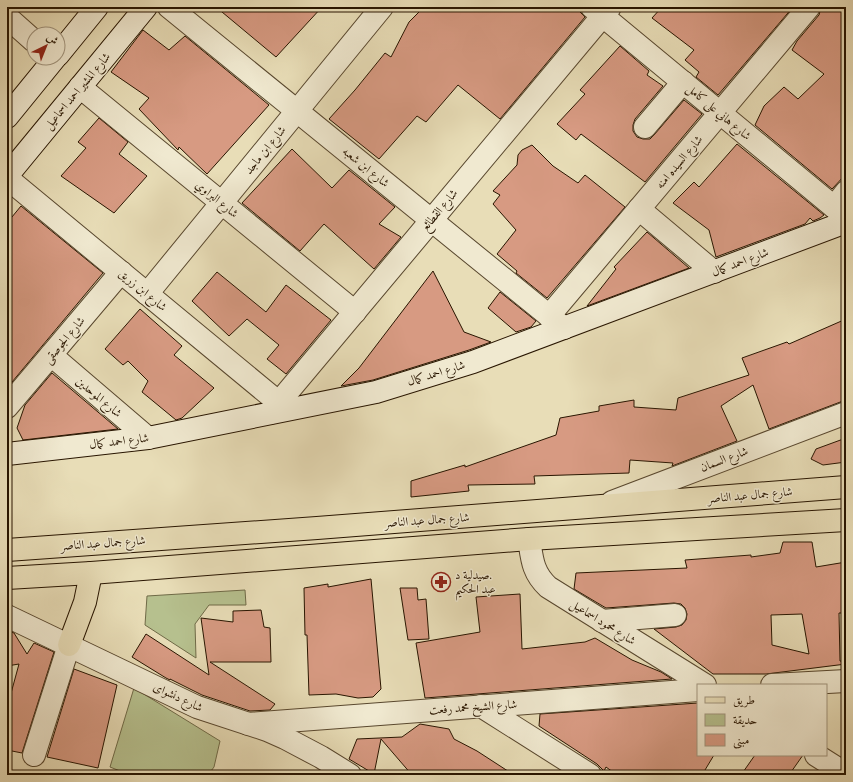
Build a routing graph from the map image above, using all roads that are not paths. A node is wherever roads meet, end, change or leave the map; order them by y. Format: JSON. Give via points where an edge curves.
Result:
{"nodes":[{"id":1,"x":97,"y":7,"type":"edge"},
{"id":2,"x":146,"y":7,"type":"edge"},
{"id":3,"x":169,"y":7,"type":"edge"},
{"id":4,"x":382,"y":7,"type":"edge"},
{"id":5,"x":809,"y":7,"type":"edge"},
{"id":6,"x":601,"y":10,"type":"edge"},
{"id":7,"x":7,"y":17,"type":"edge"},
{"id":8,"x":26,"y":35,"type":"edge"},
{"id":9,"x":66,"y":45,"type":"edge"},
{"id":10,"x":48,"y":66,"type":"edge"},
{"id":11,"x":682,"y":82,"type":"junction"},
{"id":12,"x":80,"y":87,"type":"junction"},
{"id":13,"x":297,"y":111,"type":"junction"},
{"id":14,"x":720,"y":113,"type":"junction"},
{"id":15,"x":7,"y":117,"type":"edge"},
{"id":16,"x":645,"y":127,"type":"dead end"},
{"id":17,"x":7,"y":177,"type":"edge"},
{"id":18,"x":222,"y":203,"type":"junction"},
{"id":19,"x":639,"y":209,"type":"junction"},
{"id":20,"x":843,"y":209,"type":"edge"},
{"id":21,"x":431,"y":220,"type":"junction"},
{"id":22,"x":121,"y":272,"type":"junction"},
{"id":23,"x":714,"y":272,"type":"junction"},
{"id":24,"x":147,"y":294,"type":"junction"},
{"id":25,"x":355,"y":312,"type":"junction"},
{"id":26,"x":556,"y":322,"type":"junction"},
{"id":27,"x":51,"y":356,"type":"junction"},
{"id":28,"x":7,"y":408,"type":"edge"},
{"id":29,"x":274,"y":408,"type":"junction"},
{"id":30,"x":846,"y":413,"type":"edge"},
{"id":31,"x":148,"y":438,"type":"junction"},
{"id":32,"x":7,"y":454,"type":"edge"},
{"id":33,"x":846,"y":487,"type":"edge"},
{"id":34,"x":602,"y":506,"type":"junction"},
{"id":35,"x":846,"y":520,"type":"edge"},
{"id":36,"x":529,"y":539,"type":"junction"},
{"id":37,"x":7,"y":550,"type":"edge"},
{"id":38,"x":91,"y":573,"type":"junction"},
{"id":39,"x":7,"y":578,"type":"edge"},
{"id":40,"x":675,"y":615,"type":"dead end"},
{"id":41,"x":7,"y":616,"type":"edge"},
{"id":42,"x":602,"y":621,"type":"junction"},
{"id":43,"x":69,"y":645,"type":"junction"},
{"id":44,"x":846,"y":681,"type":"edge"},
{"id":45,"x":703,"y":684,"type":"edge"},
{"id":46,"x":790,"y":684,"type":"edge"},
{"id":47,"x":697,"y":690,"type":"edge"},
{"id":48,"x":481,"y":706,"type":"junction"},
{"id":49,"x":248,"y":724,"type":"junction"},
{"id":50,"x":34,"y":755,"type":"dead end"},
{"id":51,"x":818,"y":756,"type":"edge"},
{"id":52,"x":846,"y":774,"type":"edge"},
{"id":53,"x":350,"y":775,"type":"edge"},
{"id":54,"x":590,"y":775,"type":"edge"}],
"edges":[{"from":1,"to":9,"type":"street"},
{"from":2,"to":12,"type":"street","name":"شارع المشير احمد اسماعيل"},
{"from":3,"to":13,"type":"street","name":"شارع ابن شعبه"},
{"from":4,"to":13,"type":"street","name":"شارع ابن ماجد"},
{"from":5,"to":14,"type":"street","name":"شارع السيده امنه"},
{"from":6,"to":11,"type":"street","name":"شارع هاني على كامل"},
{"from":6,"to":21,"type":"street","name":"شارع القطائع"},
{"from":7,"to":8,"type":"street"},
{"from":10,"to":15,"type":"street"},
{"from":11,"to":14,"type":"street","name":"شارع هاني على كامل"},
{"from":11,"to":16,"type":"street"},
{"from":12,"to":17,"type":"street","name":"شارع المشير احمد اسماعيل"},
{"from":12,"to":18,"type":"street","name":"شارع البراوي"},
{"from":13,"to":18,"type":"street","name":"شارع ابن ماجد"},
{"from":13,"to":21,"type":"street","name":"شارع ابن شعبه"},
{"from":14,"to":19,"type":"street","name":"شارع السيده امنه"},
{"from":14,"to":20,"type":"street","name":"شارع هاني على كامل"},
{"from":17,"to":22,"type":"street","name":"شارع ابن زريق"},
{"from":18,"to":24,"type":"street","name":"شارع ابن ماجد"},
{"from":18,"to":25,"type":"street","name":"شارع البراوي"},
{"from":19,"to":23,"type":"street"},
{"from":19,"to":26,"type":"street","name":"شارع السيده امنه"},
{"from":20,"to":23,"type":"street","name":"شارع احمد كمال"},
{"from":21,"to":25,"type":"street","name":"شارع القطائع"},
{"from":21,"to":26,"type":"street","name":"شارع ابن شعبه"},
{"from":22,"to":24,"type":"street","name":"شارع ابن زريق"},
{"from":22,"to":27,"type":"street","name":"شارع الجوصقى"},
{"from":23,"to":26,"type":"street","name":"شارع احمد كمال"},
{"from":24,"to":29,"type":"street","name":"شارع ابن زريق"},
{"from":25,"to":29,"type":"street","name":"شارع القطائع"},
{"from":26,"to":29,"type":"street","name":"شارع احمد كمال","via":[[473,362],[376,392]]},
{"from":27,"to":28,"type":"street","name":"شارع الجوصقى"},
{"from":27,"to":31,"type":"street","name":"شارع الموحدين"},
{"from":29,"to":31,"type":"street","name":"شارع احمد كمال"},
{"from":30,"to":34,"type":"street","name":"شارع السمان"},
{"from":31,"to":32,"type":"street","name":"شارع احمد كمال"},
{"from":33,"to":34,"type":"main road","name":"شارع جمال عبد الناصر"},
{"from":34,"to":37,"type":"main road","name":"شارع جمال عبد الناصر"},
{"from":35,"to":36,"type":"main road"},
{"from":36,"to":38,"type":"main road"},
{"from":36,"to":42,"type":"street","name":"شارع محمود اسماعيل","via":[[533,566],[541,581]]},
{"from":38,"to":39,"type":"main road"},
{"from":38,"to":43,"type":"main road","via":[[85,602]]},
{"from":40,"to":42,"type":"street"},
{"from":41,"to":43,"type":"street","name":"شارع دنشواى"},
{"from":42,"to":45,"type":"street","name":"شارع محمود اسماعيل"},
{"from":43,"to":49,"type":"street","name":"شارع دنشواى","via":[[197,707]]},
{"from":43,"to":50,"type":"street"},
{"from":44,"to":46,"type":"street"},
{"from":47,"to":48,"type":"street","name":"شارع الشيخ محمد رفعت"},
{"from":48,"to":49,"type":"street","name":"شارع الشيخ محمد رفعت"},
{"from":48,"to":54,"type":"street"},
{"from":49,"to":53,"type":"street","name":"شارع دنشواى","via":[[285,738]]},
{"from":51,"to":52,"type":"street"}]}
